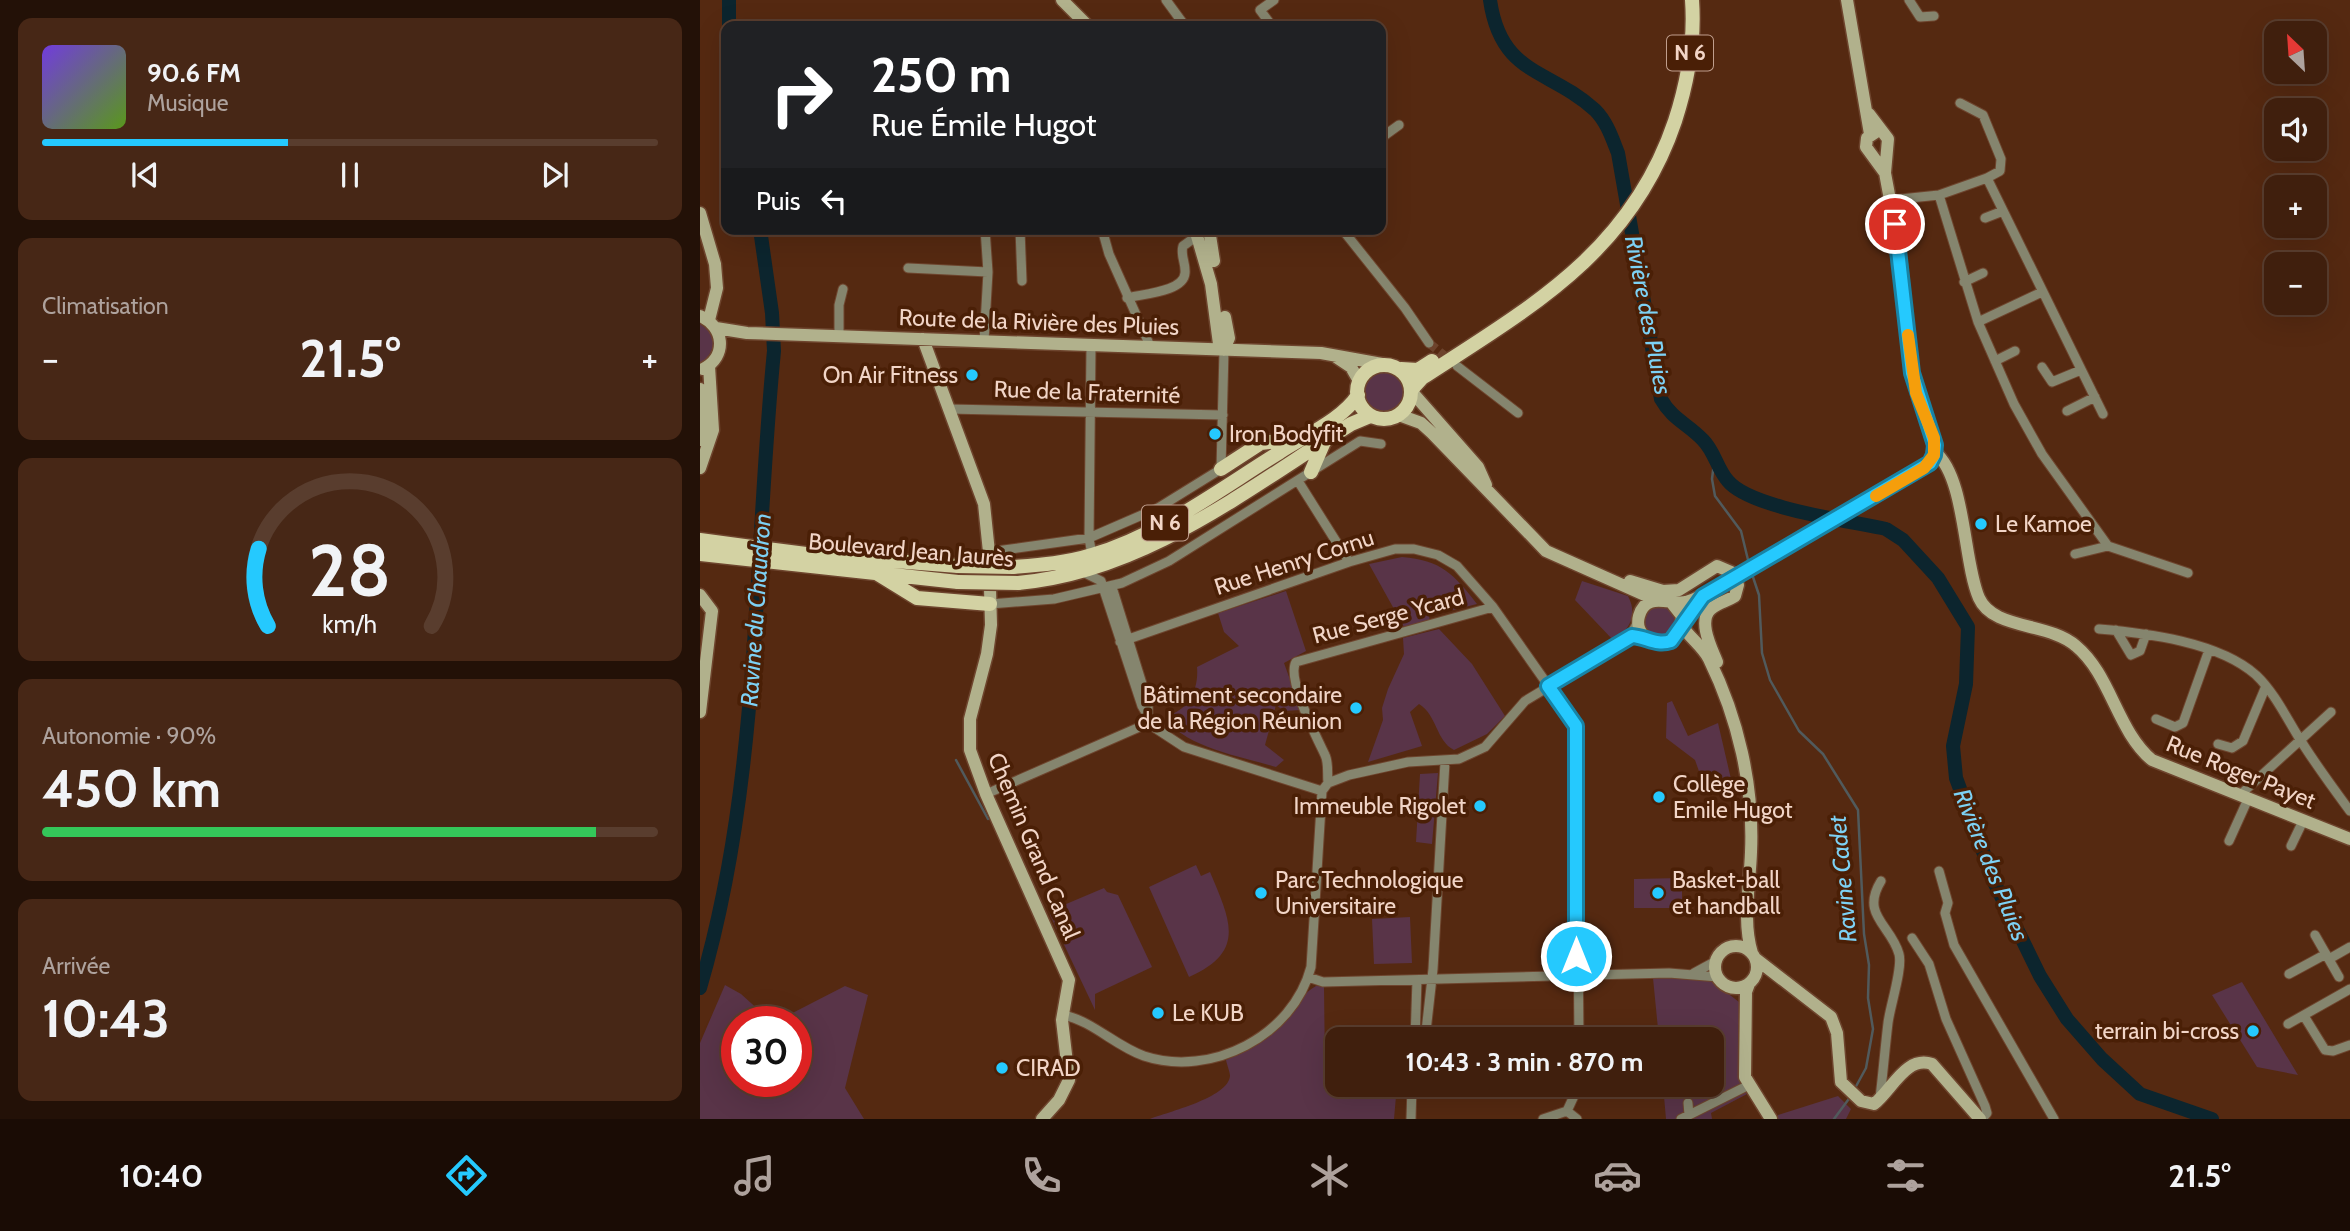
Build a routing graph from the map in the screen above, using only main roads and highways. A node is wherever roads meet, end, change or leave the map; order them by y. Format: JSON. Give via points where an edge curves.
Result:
{"nodes":[{"id":1,"x":1062,"y":0,"type":"edge"},
{"id":2,"x":1075,"y":0,"type":"edge"},
{"id":3,"x":1683,"y":0,"type":"edge"},
{"id":4,"x":1692,"y":0,"type":"edge"},
{"id":5,"x":1847,"y":0,"type":"edge"},
{"id":6,"x":1083,"y":21,"type":"edge"},
{"id":7,"x":1093,"y":21,"type":"edge"},
{"id":8,"x":1676,"y":104,"type":"junction"},
{"id":9,"x":1875,"y":133,"type":"junction"},
{"id":10,"x":1887,"y":150,"type":"junction"},
{"id":11,"x":1873,"y":154,"type":"junction"},
{"id":12,"x":1885,"y":173,"type":"junction"},
{"id":13,"x":700,"y":213,"type":"edge"},
{"id":14,"x":1205,"y":235,"type":"edge"},
{"id":15,"x":715,"y":273,"type":"junction"},
{"id":16,"x":1529,"y":303,"type":"junction"},
{"id":17,"x":700,"y":310,"type":"edge"},
{"id":18,"x":708,"y":321,"type":"edge"},
{"id":19,"x":747,"y":333,"type":"junction"},
{"id":20,"x":923,"y":339,"type":"junction"},
{"id":21,"x":948,"y":340,"type":"junction"},
{"id":22,"x":721,"y":345,"type":"junction"},
{"id":23,"x":1224,"y":350,"type":"junction"},
{"id":24,"x":1330,"y":354,"type":"junction"},
{"id":25,"x":1382,"y":364,"type":"junction"},
{"id":26,"x":704,"y":368,"type":"edge"},
{"id":27,"x":1401,"y":369,"type":"junction"},
{"id":28,"x":936,"y":375,"type":"junction"},
{"id":29,"x":700,"y":388,"type":"edge"},
{"id":30,"x":1358,"y":388,"type":"junction"},
{"id":31,"x":1412,"y":391,"type":"junction"},
{"id":32,"x":1399,"y":415,"type":"junction"},
{"id":33,"x":1370,"y":416,"type":"junction"},
{"id":34,"x":1301,"y":438,"type":"junction"},
{"id":35,"x":1327,"y":439,"type":"junction"},
{"id":36,"x":700,"y":440,"type":"edge"},
{"id":37,"x":1935,"y":452,"type":"junction"},
{"id":38,"x":1926,"y":466,"type":"junction"},
{"id":39,"x":700,"y":468,"type":"edge"},
{"id":40,"x":1221,"y":469,"type":"road end"},
{"id":41,"x":1311,"y":472,"type":"road end"},
{"id":42,"x":1949,"y":477,"type":"junction"},
{"id":43,"x":1488,"y":488,"type":"junction"},
{"id":44,"x":700,"y":540,"type":"edge"},
{"id":45,"x":718,"y":549,"type":"junction"},
{"id":46,"x":700,"y":554,"type":"edge"},
{"id":47,"x":806,"y":559,"type":"junction"},
{"id":48,"x":874,"y":571,"type":"junction"},
{"id":49,"x":1612,"y":580,"type":"junction"},
{"id":50,"x":1625,"y":586,"type":"junction"},
{"id":51,"x":700,"y":595,"type":"edge"},
{"id":52,"x":1703,"y":596,"type":"junction"},
{"id":53,"x":1656,"y":600,"type":"junction"},
{"id":54,"x":1671,"y":602,"type":"junction"},
{"id":55,"x":990,"y":604,"type":"junction"},
{"id":56,"x":1639,"y":617,"type":"junction"},
{"id":57,"x":1681,"y":628,"type":"junction"},
{"id":58,"x":1726,"y":703,"type":"junction"},
{"id":59,"x":700,"y":712,"type":"edge"},
{"id":60,"x":2350,"y":839,"type":"edge"},
{"id":61,"x":1747,"y":920,"type":"junction"},
{"id":62,"x":1730,"y":946,"type":"junction"},
{"id":63,"x":1754,"y":956,"type":"junction"},
{"id":64,"x":1779,"y":975,"type":"junction"},
{"id":65,"x":1752,"y":980,"type":"junction"},
{"id":66,"x":1732,"y":987,"type":"junction"},
{"id":67,"x":1747,"y":1016,"type":"junction"},
{"id":68,"x":1042,"y":1119,"type":"edge"},
{"id":69,"x":1771,"y":1119,"type":"edge"},
{"id":70,"x":1981,"y":1119,"type":"edge"}],
"edges":[{"from":1,"to":6,"type":"main road"},
{"from":2,"to":7,"type":"main road"},
{"from":3,"to":8,"type":"main road","number":"N 6"},
{"from":4,"to":8,"type":"main road","number":"N 6","via":[[1689,61]]},
{"from":5,"to":9,"type":"main road","via":[[1855,62]]},
{"from":8,"to":16,"type":"main road","number":"N 6","via":[[1617,216]]},
{"from":9,"to":10,"type":"main road","via":[[1888,139]]},
{"from":9,"to":11,"type":"main road","via":[[1866,147]]},
{"from":10,"to":11,"type":"main road"},
{"from":10,"to":12,"type":"main road"},
{"from":11,"to":12,"type":"main road"},
{"from":12,"to":37,"type":"main road","name":"Rue Roger Payet","via":[[1912,373]]},
{"from":13,"to":15,"type":"main road"},
{"from":14,"to":23,"type":"main road","via":[[1219,344]]},
{"from":15,"to":17,"type":"main road"},
{"from":15,"to":18,"type":"main road"},
{"from":16,"to":27,"type":"main road","number":"N 6","via":[[1418,370]]},
{"from":16,"to":31,"type":"main road","number":"N 6","via":[[1422,378]]},
{"from":18,"to":19,"type":"main road","name":"Route de la Rivière des Pluies"},
{"from":18,"to":22,"type":"main road"},
{"from":19,"to":20,"type":"main road","name":"Route de la Rivière des Pluies"},
{"from":19,"to":22,"type":"main road","name":"Route de la Rivière des Pluies"},
{"from":20,"to":21,"type":"main road","name":"Route de la Rivière des Pluies"},
{"from":20,"to":28,"type":"main road","name":"Chemin Grand Canal"},
{"from":21,"to":23,"type":"main road","name":"Route de la Rivière des Pluies"},
{"from":21,"to":28,"type":"main road","via":[[940,352]]},
{"from":22,"to":26,"type":"main road"},
{"from":23,"to":24,"type":"main road","name":"Route de la Rivière des Pluies"},
{"from":24,"to":25,"type":"main road"},
{"from":24,"to":30,"type":"main road","via":[[1351,367]]},
{"from":25,"to":27,"type":"main road","number":"N 6"},
{"from":25,"to":30,"type":"main road","number":"N 6","via":[[1364,373]]},
{"from":26,"to":39,"type":"main road","via":[[713,430]]},
{"from":27,"to":31,"type":"main road"},
{"from":28,"to":55,"type":"main road","name":"Chemin Grand Canal","via":[[984,504]]},
{"from":29,"to":36,"type":"main road"},
{"from":30,"to":33,"type":"main road"},
{"from":30,"to":34,"type":"main road","name":"Boulevard Jean Jaurès","number":"N 6","via":[[1343,411]]},
{"from":31,"to":32,"type":"main road","number":"N 6"},
{"from":31,"to":43,"type":"main road","via":[[1478,467]]},
{"from":32,"to":33,"type":"main road","number":"N 6","via":[[1387,419]]},
{"from":32,"to":43,"type":"main road","via":[[1421,423]]},
{"from":33,"to":35,"type":"main road","name":"Boulevard Jean Jaurès","number":"N 6"},
{"from":34,"to":40,"type":"main road","via":[[1261,443]]},
{"from":34,"to":47,"type":"main road","name":"Boulevard Jean Jaurès","number":"N 6","bridge":true,"via":[[1171,520],[1092,555],[1013,568]]},
{"from":35,"to":41,"type":"main road","via":[[1318,449]]},
{"from":35,"to":48,"type":"main road","name":"Boulevard Jean Jaurès","number":"N 6","bridge":true,"via":[[1188,527],[1083,572],[1018,583],[958,582]]},
{"from":37,"to":38,"type":"main road"},
{"from":37,"to":42,"type":"main road","name":"Rue Roger Payet"},
{"from":38,"to":42,"type":"main road","via":[[1938,467]]},
{"from":38,"to":52,"type":"main road","bridge":true},
{"from":42,"to":60,"type":"main road","name":"Rue Roger Payet","via":[[1962,513],[1975,586],[1986,611],[2075,644],[2147,756],[2159,764]]},
{"from":43,"to":49,"type":"main road","via":[[1546,551]]},
{"from":44,"to":45,"type":"main road","name":"Boulevard Jean Jaurès","number":"N 6"},
{"from":45,"to":46,"type":"main road","name":"Boulevard Jean Jaurès","number":"N 6"},
{"from":45,"to":47,"type":"main road","name":"Boulevard Jean Jaurès","number":"N 6"},
{"from":47,"to":48,"type":"main road","name":"Boulevard Jean Jaurès","number":"N 6"},
{"from":48,"to":55,"type":"main road","via":[[917,598]]},
{"from":49,"to":50,"type":"main road"},
{"from":49,"to":58,"type":"main road","via":[[1679,590],[1717,566],[1731,572],[1738,591],[1709,611],[1705,624]]},
{"from":50,"to":53,"type":"main road"},
{"from":50,"to":56,"type":"main road","via":[[1634,596]]},
{"from":51,"to":59,"type":"main road","via":[[712,611]]},
{"from":52,"to":54,"type":"main road"},
{"from":52,"to":57,"type":"main road"},
{"from":53,"to":54,"type":"main road"},
{"from":53,"to":56,"type":"main road"},
{"from":54,"to":57,"type":"main road","via":[[1680,610]]},
{"from":55,"to":68,"type":"main road","name":"Chemin Grand Canal","via":[[988,654],[969,734],[973,761],[1067,973],[1069,987],[1063,1015],[1069,1080]]},
{"from":56,"to":57,"type":"main road","via":[[1638,636],[1664,643]]},
{"from":57,"to":58,"type":"main road","via":[[1708,658]]},
{"from":58,"to":61,"type":"main road","via":[[1751,803]]},
{"from":61,"to":62,"type":"main road"},
{"from":61,"to":63,"type":"main road"},
{"from":62,"to":63,"type":"main road"},
{"from":62,"to":66,"type":"main road","via":[[1716,961],[1718,977]]},
{"from":63,"to":64,"type":"main road"},
{"from":63,"to":65,"type":"main road"},
{"from":64,"to":65,"type":"main road"},
{"from":64,"to":70,"type":"main road","via":[[1826,1010],[1835,1024],[1838,1072],[1846,1090],[1861,1101],[1868,1105],[1880,1100],[1909,1067],[1927,1062]]},
{"from":65,"to":66,"type":"main road"},
{"from":65,"to":67,"type":"main road"},
{"from":66,"to":67,"type":"main road"},
{"from":67,"to":69,"type":"main road","via":[[1744,1068],[1749,1085]]}]}
